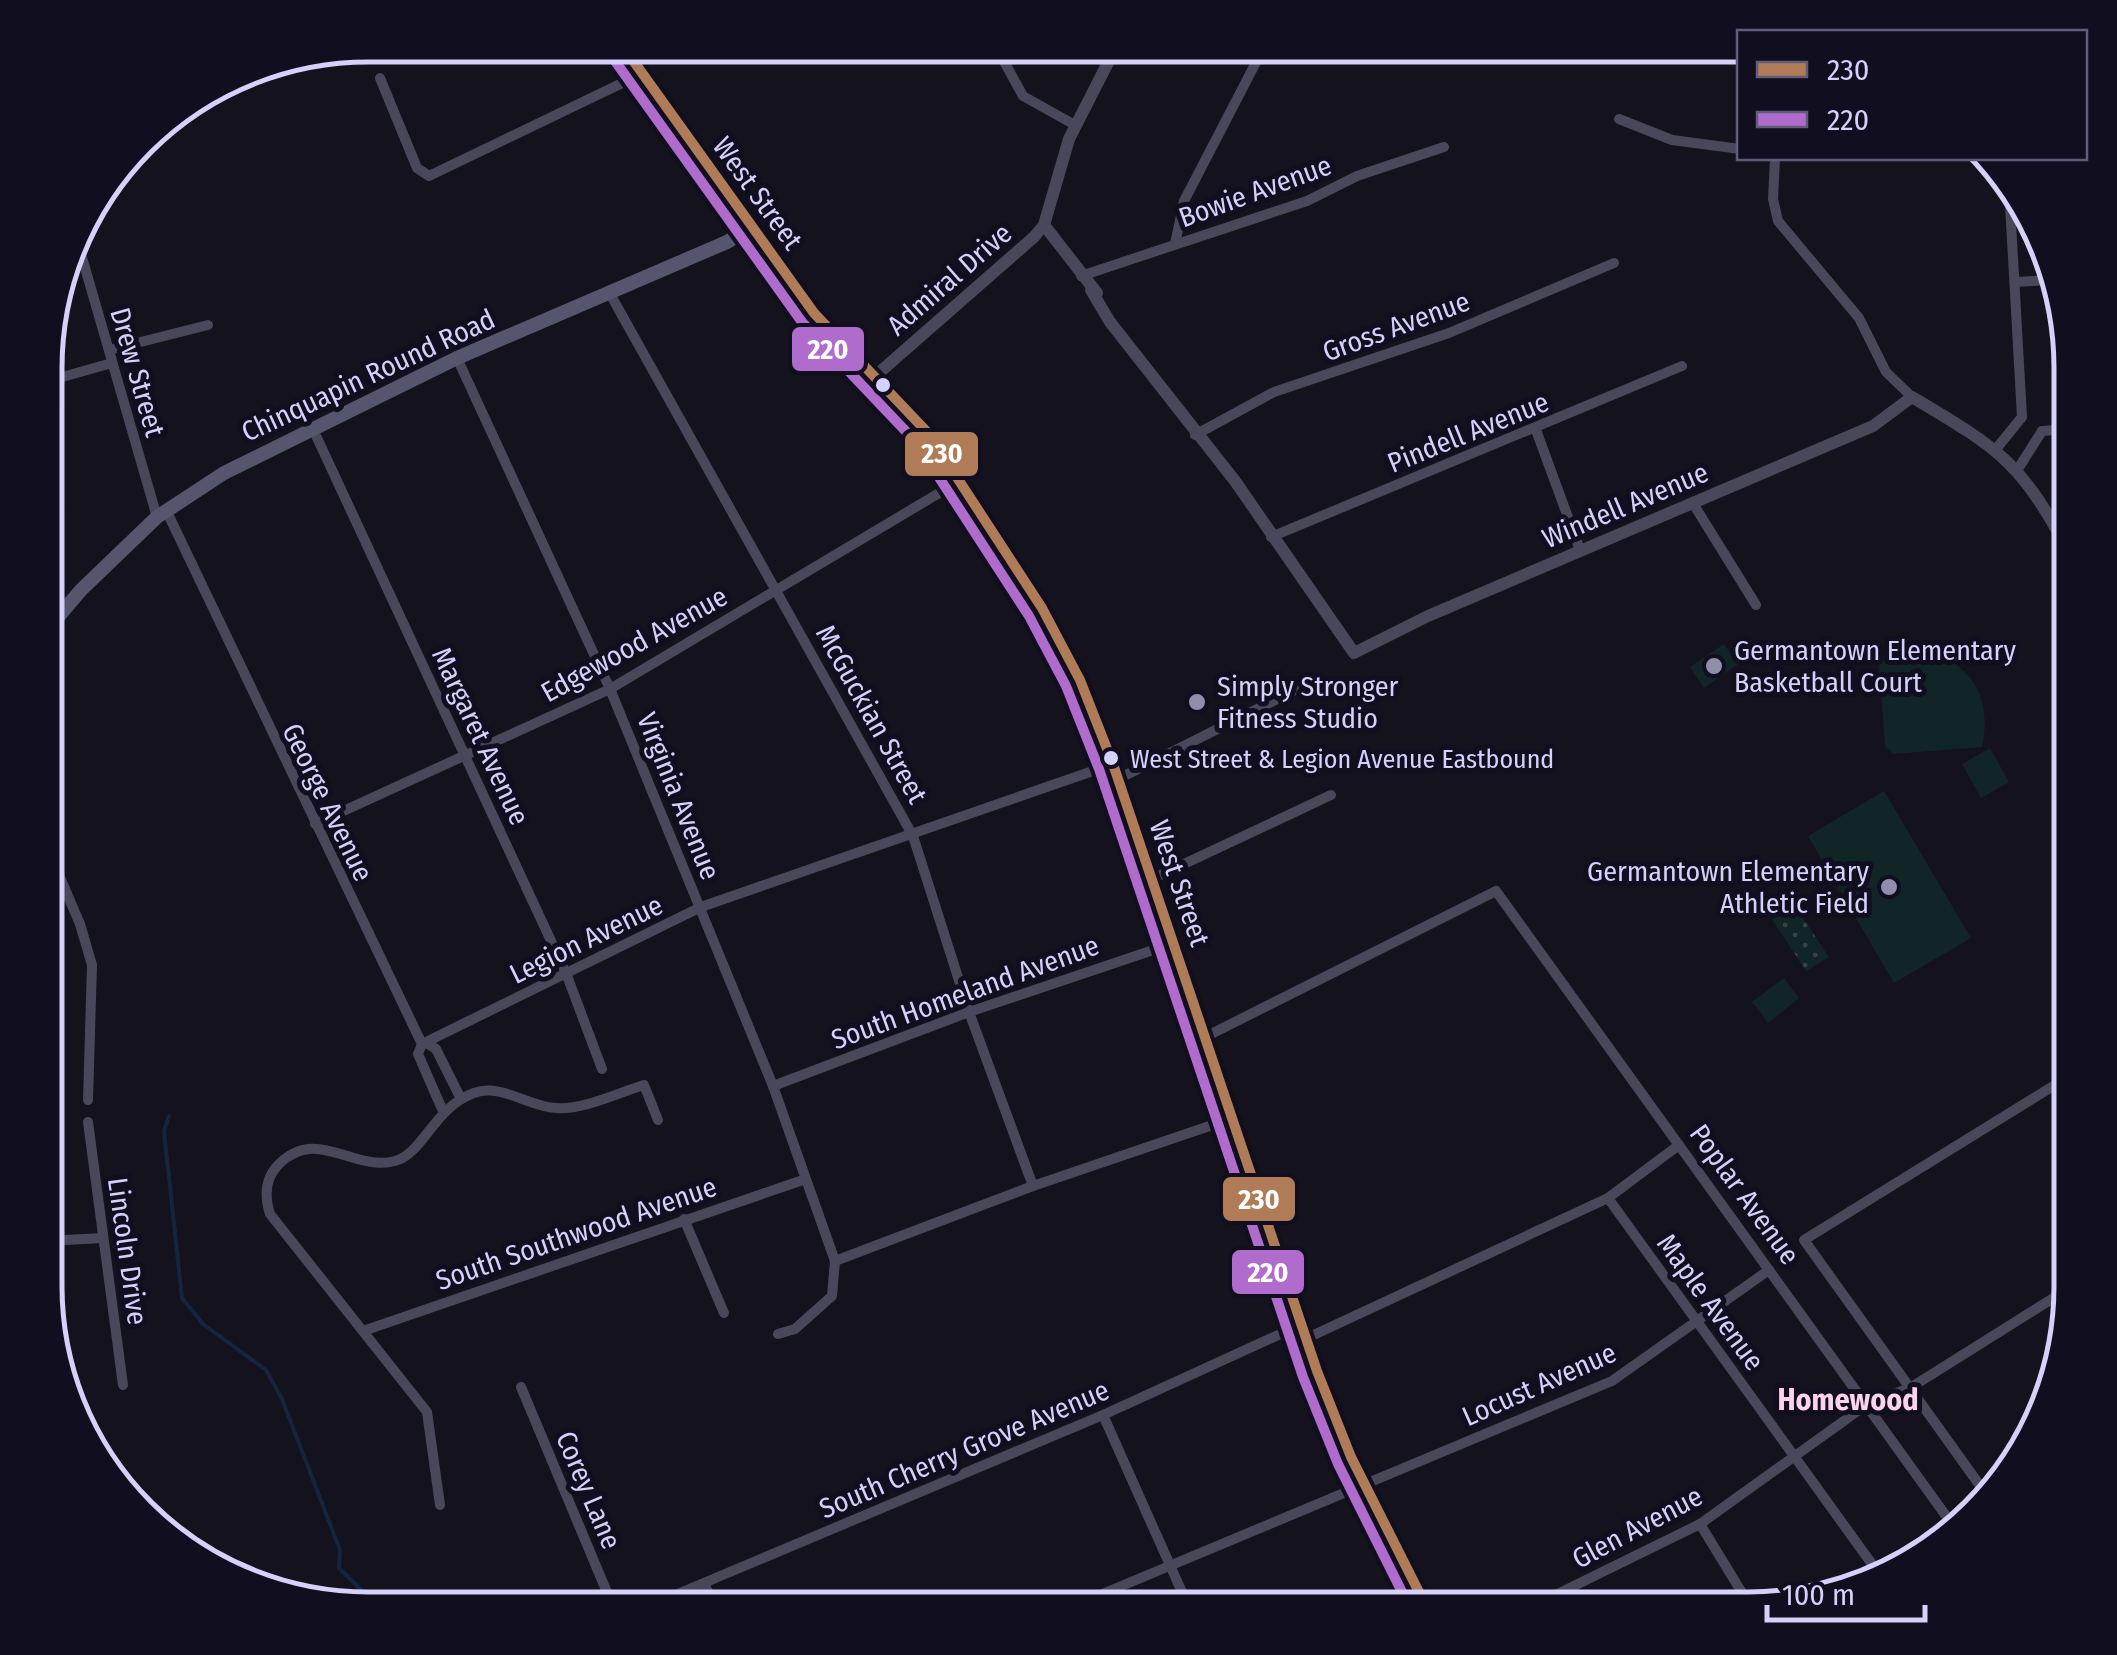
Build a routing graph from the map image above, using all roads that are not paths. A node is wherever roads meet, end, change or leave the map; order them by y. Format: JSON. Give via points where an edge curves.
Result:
{"nodes":[{"id":1,"x":634,"y":63,"type":"edge"},
{"id":2,"x":1005,"y":63,"type":"edge"},
{"id":3,"x":1107,"y":63,"type":"edge"},
{"id":4,"x":1256,"y":63,"type":"edge"},
{"id":5,"x":641,"y":74,"type":"junction"},
{"id":6,"x":380,"y":78,"type":"dead end"},
{"id":7,"x":1619,"y":119,"type":"dead end"},
{"id":8,"x":1075,"y":124,"type":"junction"},
{"id":9,"x":1444,"y":147,"type":"dead end"},
{"id":10,"x":1737,"y":148,"type":"edge"},
{"id":11,"x":1775,"y":160,"type":"edge"},
{"id":12,"x":2011,"y":212,"type":"edge"},
{"id":13,"x":1044,"y":225,"type":"junction"},
{"id":14,"x":751,"y":226,"type":"junction"},
{"id":15,"x":1175,"y":244,"type":"junction"},
{"id":16,"x":83,"y":260,"type":"edge"},
{"id":17,"x":1614,"y":262,"type":"dead end"},
{"id":18,"x":1080,"y":276,"type":"junction"},
{"id":19,"x":2041,"y":281,"type":"edge"},
{"id":20,"x":2015,"y":282,"type":"junction"},
{"id":21,"x":609,"y":292,"type":"junction"},
{"id":22,"x":208,"y":325,"type":"dead end"},
{"id":23,"x":109,"y":350,"type":"junction"},
{"id":24,"x":457,"y":358,"type":"junction"},
{"id":25,"x":112,"y":363,"type":"junction"},
{"id":26,"x":1682,"y":366,"type":"dead end"},
{"id":27,"x":62,"y":377,"type":"edge"},
{"id":28,"x":874,"y":378,"type":"junction"},
{"id":29,"x":1912,"y":398,"type":"junction"},
{"id":30,"x":2022,"y":418,"type":"junction"},
{"id":31,"x":312,"y":426,"type":"junction"},
{"id":32,"x":1536,"y":430,"type":"junction"},
{"id":33,"x":2054,"y":430,"type":"edge"},
{"id":34,"x":2042,"y":431,"type":"junction"},
{"id":35,"x":1196,"y":435,"type":"junction"},
{"id":36,"x":1996,"y":449,"type":"junction"},
{"id":37,"x":2018,"y":469,"type":"junction"},
{"id":38,"x":962,"y":480,"type":"junction"},
{"id":39,"x":1694,"y":504,"type":"junction"},
{"id":40,"x":162,"y":515,"type":"junction"},
{"id":41,"x":2054,"y":523,"type":"edge"},
{"id":42,"x":1271,"y":537,"type":"junction"},
{"id":43,"x":1580,"y":550,"type":"junction"},
{"id":44,"x":777,"y":590,"type":"junction"},
{"id":45,"x":1756,"y":605,"type":"dead end"},
{"id":46,"x":62,"y":612,"type":"edge"},
{"id":47,"x":1313,"y":681,"type":"dead end"},
{"id":48,"x":610,"y":688,"type":"junction"},
{"id":49,"x":466,"y":755,"type":"junction"},
{"id":50,"x":1115,"y":772,"type":"junction"},
{"id":51,"x":1331,"y":795,"type":"dead end"},
{"id":52,"x":314,"y":824,"type":"junction"},
{"id":53,"x":914,"y":836,"type":"junction"},
{"id":54,"x":1152,"y":879,"type":"junction"},
{"id":55,"x":63,"y":888,"type":"edge"},
{"id":56,"x":701,"y":908,"type":"junction"},
{"id":57,"x":1174,"y":944,"type":"junction"},
{"id":58,"x":566,"y":973,"type":"junction"},
{"id":59,"x":969,"y":1012,"type":"junction"},
{"id":60,"x":1205,"y":1037,"type":"junction"},
{"id":61,"x":423,"y":1043,"type":"junction"},
{"id":62,"x":602,"y":1068,"type":"dead end"},
{"id":63,"x":773,"y":1086,"type":"junction"},
{"id":64,"x":2054,"y":1086,"type":"edge"},
{"id":65,"x":88,"y":1100,"type":"dead end"},
{"id":66,"x":462,"y":1100,"type":"junction"},
{"id":67,"x":442,"y":1110,"type":"junction"},
{"id":68,"x":1232,"y":1118,"type":"junction"},
{"id":69,"x":658,"y":1120,"type":"dead end"},
{"id":70,"x":88,"y":1122,"type":"dead end"},
{"id":71,"x":1679,"y":1145,"type":"junction"},
{"id":72,"x":803,"y":1180,"type":"junction"},
{"id":73,"x":1032,"y":1186,"type":"junction"},
{"id":74,"x":1608,"y":1198,"type":"junction"},
{"id":75,"x":684,"y":1220,"type":"junction"},
{"id":76,"x":103,"y":1238,"type":"junction"},
{"id":77,"x":63,"y":1240,"type":"edge"},
{"id":78,"x":835,"y":1261,"type":"junction"},
{"id":79,"x":1769,"y":1270,"type":"junction"},
{"id":80,"x":2054,"y":1298,"type":"edge"},
{"id":81,"x":724,"y":1313,"type":"dead end"},
{"id":82,"x":1698,"y":1322,"type":"junction"},
{"id":83,"x":363,"y":1331,"type":"junction"},
{"id":84,"x":1303,"y":1332,"type":"junction"},
{"id":85,"x":778,"y":1334,"type":"dead end"},
{"id":86,"x":124,"y":1386,"type":"dead end"},
{"id":87,"x":521,"y":1387,"type":"dead end"},
{"id":88,"x":1910,"y":1388,"type":"junction"},
{"id":89,"x":1866,"y":1404,"type":"junction"},
{"id":90,"x":1103,"y":1415,"type":"junction"},
{"id":91,"x":1794,"y":1455,"type":"junction"},
{"id":92,"x":1366,"y":1486,"type":"junction"},
{"id":93,"x":1981,"y":1486,"type":"edge"},
{"id":94,"x":440,"y":1506,"type":"dead end"},
{"id":95,"x":1948,"y":1519,"type":"edge"},
{"id":96,"x":1700,"y":1524,"type":"junction"},
{"id":97,"x":1170,"y":1564,"type":"junction"},
{"id":98,"x":1873,"y":1565,"type":"edge"},
{"id":99,"x":704,"y":1583,"type":"junction"},
{"id":100,"x":606,"y":1592,"type":"edge"},
{"id":101,"x":683,"y":1592,"type":"edge"},
{"id":102,"x":708,"y":1592,"type":"edge"},
{"id":103,"x":1105,"y":1592,"type":"edge"},
{"id":104,"x":1182,"y":1592,"type":"edge"},
{"id":105,"x":1419,"y":1592,"type":"edge"},
{"id":106,"x":1562,"y":1592,"type":"edge"},
{"id":107,"x":1742,"y":1592,"type":"edge"}],
"edges":[{"from":1,"to":5,"type":"main road","name":"West Street"},
{"from":2,"to":8,"type":"street","via":[[1023,96]]},
{"from":3,"to":8,"type":"street","name":"Admiral Drive"},
{"from":4,"to":15,"type":"street","via":[[1184,201]]},
{"from":5,"to":6,"type":"street","via":[[429,176],[417,168]]},
{"from":5,"to":14,"type":"main road","name":"West Street"},
{"from":7,"to":10,"type":"street","via":[[1672,140]]},
{"from":8,"to":13,"type":"street","name":"Admiral Drive"},
{"from":9,"to":15,"type":"street","name":"Bowie Avenue"},
{"from":11,"to":29,"type":"street","via":[[1778,221],[1859,318],[1886,372]]},
{"from":12,"to":20,"type":"street"},
{"from":13,"to":18,"type":"street"},
{"from":13,"to":28,"type":"street","name":"Admiral Drive"},
{"from":14,"to":21,"type":"main road","name":"Chinquapin Round Road"},
{"from":14,"to":28,"type":"main road","name":"West Street","via":[[814,313]]},
{"from":15,"to":18,"type":"street","name":"Bowie Avenue"},
{"from":16,"to":23,"type":"street","name":"Drew Street"},
{"from":17,"to":35,"type":"street","name":"Gross Avenue","via":[[1450,333],[1274,392]]},
{"from":18,"to":35,"type":"street"},
{"from":19,"to":20,"type":"street"},
{"from":20,"to":30,"type":"street"},
{"from":21,"to":24,"type":"main road","name":"Chinquapin Round Road"},
{"from":21,"to":44,"type":"street","name":"McGuckian Street"},
{"from":22,"to":23,"type":"street"},
{"from":23,"to":25,"type":"street","name":"Drew Street"},
{"from":24,"to":31,"type":"main road","name":"Chinquapin Round Road"},
{"from":24,"to":48,"type":"street","name":"Virginia Avenue"},
{"from":25,"to":27,"type":"street"},
{"from":25,"to":40,"type":"street","name":"Drew Street"},
{"from":26,"to":32,"type":"street","name":"Pindell Avenue"},
{"from":28,"to":38,"type":"main road","name":"West Street"},
{"from":29,"to":36,"type":"street"},
{"from":29,"to":39,"type":"street","name":"Windell Avenue","via":[[1873,426]]},
{"from":30,"to":34,"type":"street"},
{"from":30,"to":36,"type":"street"},
{"from":31,"to":40,"type":"main road","name":"Chinquapin Round Road"},
{"from":31,"to":49,"type":"street","name":"Margaret Avenue"},
{"from":32,"to":42,"type":"street","name":"Pindell Avenue"},
{"from":32,"to":43,"type":"street"},
{"from":33,"to":34,"type":"street"},
{"from":34,"to":37,"type":"street"},
{"from":35,"to":42,"type":"street"},
{"from":36,"to":37,"type":"street"},
{"from":37,"to":41,"type":"street"},
{"from":38,"to":44,"type":"street","name":"Edgewood Avenue"},
{"from":38,"to":50,"type":"main road","name":"West Street","via":[[1080,680]]},
{"from":39,"to":43,"type":"street","name":"Windell Avenue"},
{"from":39,"to":45,"type":"street"},
{"from":40,"to":46,"type":"main road","name":"Chinquapin Round Road"},
{"from":40,"to":52,"type":"street","name":"George Avenue"},
{"from":42,"to":43,"type":"street","name":"Windell Avenue","via":[[1354,653]]},
{"from":44,"to":48,"type":"street","name":"Edgewood Avenue"},
{"from":44,"to":53,"type":"street","name":"McGuckian Street"},
{"from":47,"to":50,"type":"street","name":"Legion Avenue"},
{"from":48,"to":49,"type":"street","name":"Edgewood Avenue"},
{"from":48,"to":56,"type":"street","name":"Virginia Avenue"},
{"from":49,"to":52,"type":"street","name":"Edgewood Avenue"},
{"from":49,"to":58,"type":"street","name":"Margaret Avenue"},
{"from":50,"to":53,"type":"street","name":"Legion Avenue"},
{"from":50,"to":54,"type":"main road","name":"West Street"},
{"from":51,"to":54,"type":"street"},
{"from":52,"to":61,"type":"street","name":"George Avenue"},
{"from":53,"to":56,"type":"street","name":"Legion Avenue"},
{"from":53,"to":59,"type":"street","name":"McGuckian Street"},
{"from":54,"to":57,"type":"main road","name":"West Street"},
{"from":55,"to":65,"type":"street","via":[[92,965]]},
{"from":56,"to":58,"type":"street","name":"Legion Avenue"},
{"from":56,"to":63,"type":"street","name":"Virginia Avenue"},
{"from":57,"to":59,"type":"street","name":"South Homeland Avenue"},
{"from":57,"to":60,"type":"main road","name":"West Street"},
{"from":58,"to":61,"type":"street","name":"Legion Avenue"},
{"from":58,"to":62,"type":"street","name":"Margaret Avenue"},
{"from":59,"to":63,"type":"street","name":"South Homeland Avenue"},
{"from":59,"to":73,"type":"street","name":"McGuckian Street"},
{"from":60,"to":68,"type":"main road","name":"West Street"},
{"from":60,"to":71,"type":"street","name":"Poplar Avenue","via":[[1496,891]]},
{"from":61,"to":66,"type":"street","via":[[436,1049]]},
{"from":61,"to":67,"type":"street","name":"George Avenue","via":[[418,1054]]},
{"from":63,"to":72,"type":"street","name":"Virginia Avenue"},
{"from":64,"to":88,"type":"street","name":"Poplar Avenue","via":[[1804,1240]]},
{"from":66,"to":67,"type":"street"},
{"from":66,"to":69,"type":"street","via":[[490,1090],[558,1109],[644,1085]]},
{"from":67,"to":83,"type":"street","via":[[397,1161],[314,1146],[282,1161],[267,1184],[270,1214]]},
{"from":68,"to":73,"type":"street"},
{"from":68,"to":84,"type":"main road","name":"West Street"},
{"from":70,"to":76,"type":"street","name":"Lincoln Drive"},
{"from":71,"to":74,"type":"street","name":"South Cherry Grove Avenue"},
{"from":71,"to":79,"type":"street","name":"Poplar Avenue"},
{"from":72,"to":75,"type":"street","name":"South Southwood Avenue"},
{"from":72,"to":78,"type":"street","name":"Virginia Avenue"},
{"from":73,"to":78,"type":"street"},
{"from":74,"to":82,"type":"street","name":"Maple Avenue"},
{"from":74,"to":84,"type":"street","name":"South Cherry Grove Avenue"},
{"from":75,"to":81,"type":"street"},
{"from":75,"to":83,"type":"street","name":"South Southwood Avenue"},
{"from":76,"to":77,"type":"street"},
{"from":76,"to":86,"type":"street","name":"Lincoln Drive"},
{"from":78,"to":85,"type":"street","via":[[832,1296],[795,1329]]},
{"from":79,"to":82,"type":"street","name":"Locust Avenue"},
{"from":79,"to":89,"type":"street","name":"Poplar Avenue"},
{"from":80,"to":88,"type":"street","name":"Glen Avenue"},
{"from":82,"to":91,"type":"street","name":"Maple Avenue"},
{"from":82,"to":92,"type":"street","name":"Locust Avenue","via":[[1612,1381]]},
{"from":83,"to":94,"type":"street","via":[[427,1412]]},
{"from":84,"to":90,"type":"street","name":"South Cherry Grove Avenue"},
{"from":84,"to":92,"type":"main road","name":"West Street"},
{"from":87,"to":100,"type":"street","name":"Corey Lane"},
{"from":88,"to":89,"type":"street","name":"Glen Avenue"},
{"from":88,"to":93,"type":"street","name":"Poplar Avenue"},
{"from":89,"to":91,"type":"street","name":"Glen Avenue"},
{"from":89,"to":95,"type":"street","name":"Poplar Avenue"},
{"from":90,"to":97,"type":"street"},
{"from":90,"to":99,"type":"street","name":"South Cherry Grove Avenue"},
{"from":91,"to":96,"type":"street","name":"Glen Avenue"},
{"from":91,"to":98,"type":"street","name":"Maple Avenue"},
{"from":92,"to":97,"type":"street","name":"Locust Avenue"},
{"from":92,"to":105,"type":"main road","name":"West Street"},
{"from":96,"to":106,"type":"street","name":"Glen Avenue"},
{"from":96,"to":107,"type":"street"},
{"from":97,"to":103,"type":"street","name":"Locust Avenue"},
{"from":97,"to":104,"type":"street"},
{"from":99,"to":101,"type":"street","name":"South Cherry Grove Avenue"},
{"from":99,"to":102,"type":"street"}]}
